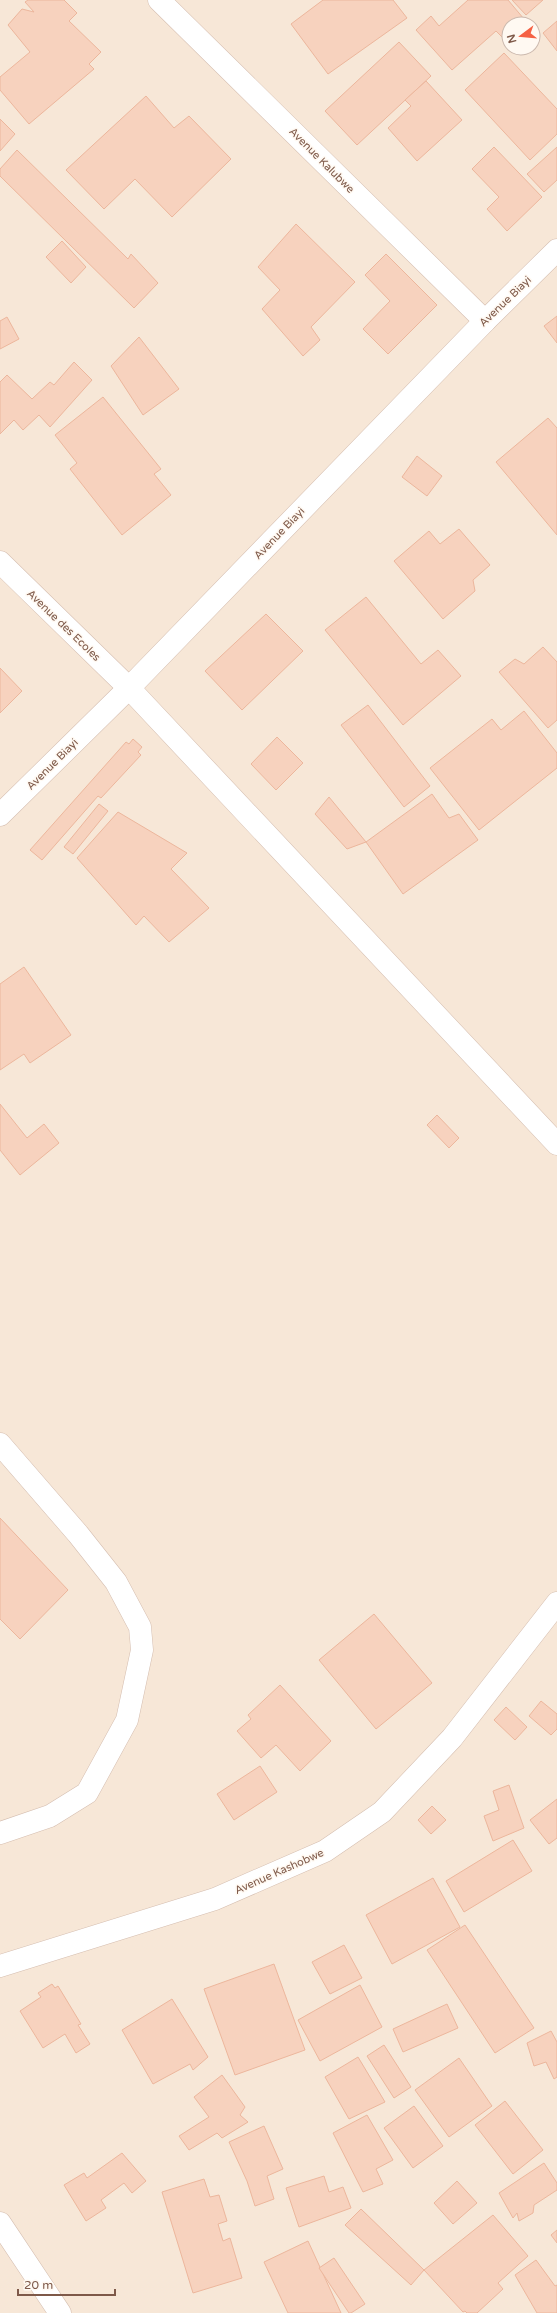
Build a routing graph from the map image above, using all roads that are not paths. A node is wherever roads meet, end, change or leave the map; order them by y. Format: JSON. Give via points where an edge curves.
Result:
{"nodes":[{"id":1,"x":160,"y":0,"type":"edge"},
{"id":2,"x":557,"y":250,"type":"edge"},
{"id":3,"x":485,"y":321,"type":"junction"},
{"id":4,"x":0,"y":562,"type":"edge"},
{"id":5,"x":129,"y":688,"type":"junction"},
{"id":6,"x":0,"y":815,"type":"edge"},
{"id":7,"x":557,"y":1144,"type":"edge"},
{"id":8,"x":0,"y":1444,"type":"edge"},
{"id":9,"x":557,"y":1604,"type":"edge"},
{"id":10,"x":0,"y":1833,"type":"edge"},
{"id":11,"x":0,"y":1966,"type":"edge"},
{"id":12,"x":0,"y":2223,"type":"edge"},
{"id":13,"x":60,"y":2313,"type":"edge"}],
"edges":[{"from":1,"to":3,"type":"street","name":"Avenue Kalubwe"},
{"from":2,"to":3,"type":"street","name":"Avenue Biayi"},
{"from":3,"to":5,"type":"street","name":"Avenue Biayi"},
{"from":4,"to":5,"type":"street","name":"Avenue des Ecoles"},
{"from":5,"to":6,"type":"street","name":"Avenue Biayi"},
{"from":5,"to":7,"type":"street","name":"Avenue des Ecoles"},
{"from":8,"to":10,"type":"street","via":[[116,1582],[140,1627],[142,1650],[128,1720],[87,1793],[50,1816]]},
{"from":9,"to":11,"type":"street","name":"Avenue Kashobwe","via":[[452,1738],[382,1812],[325,1851],[215,1899]]},
{"from":12,"to":13,"type":"street"}]}
